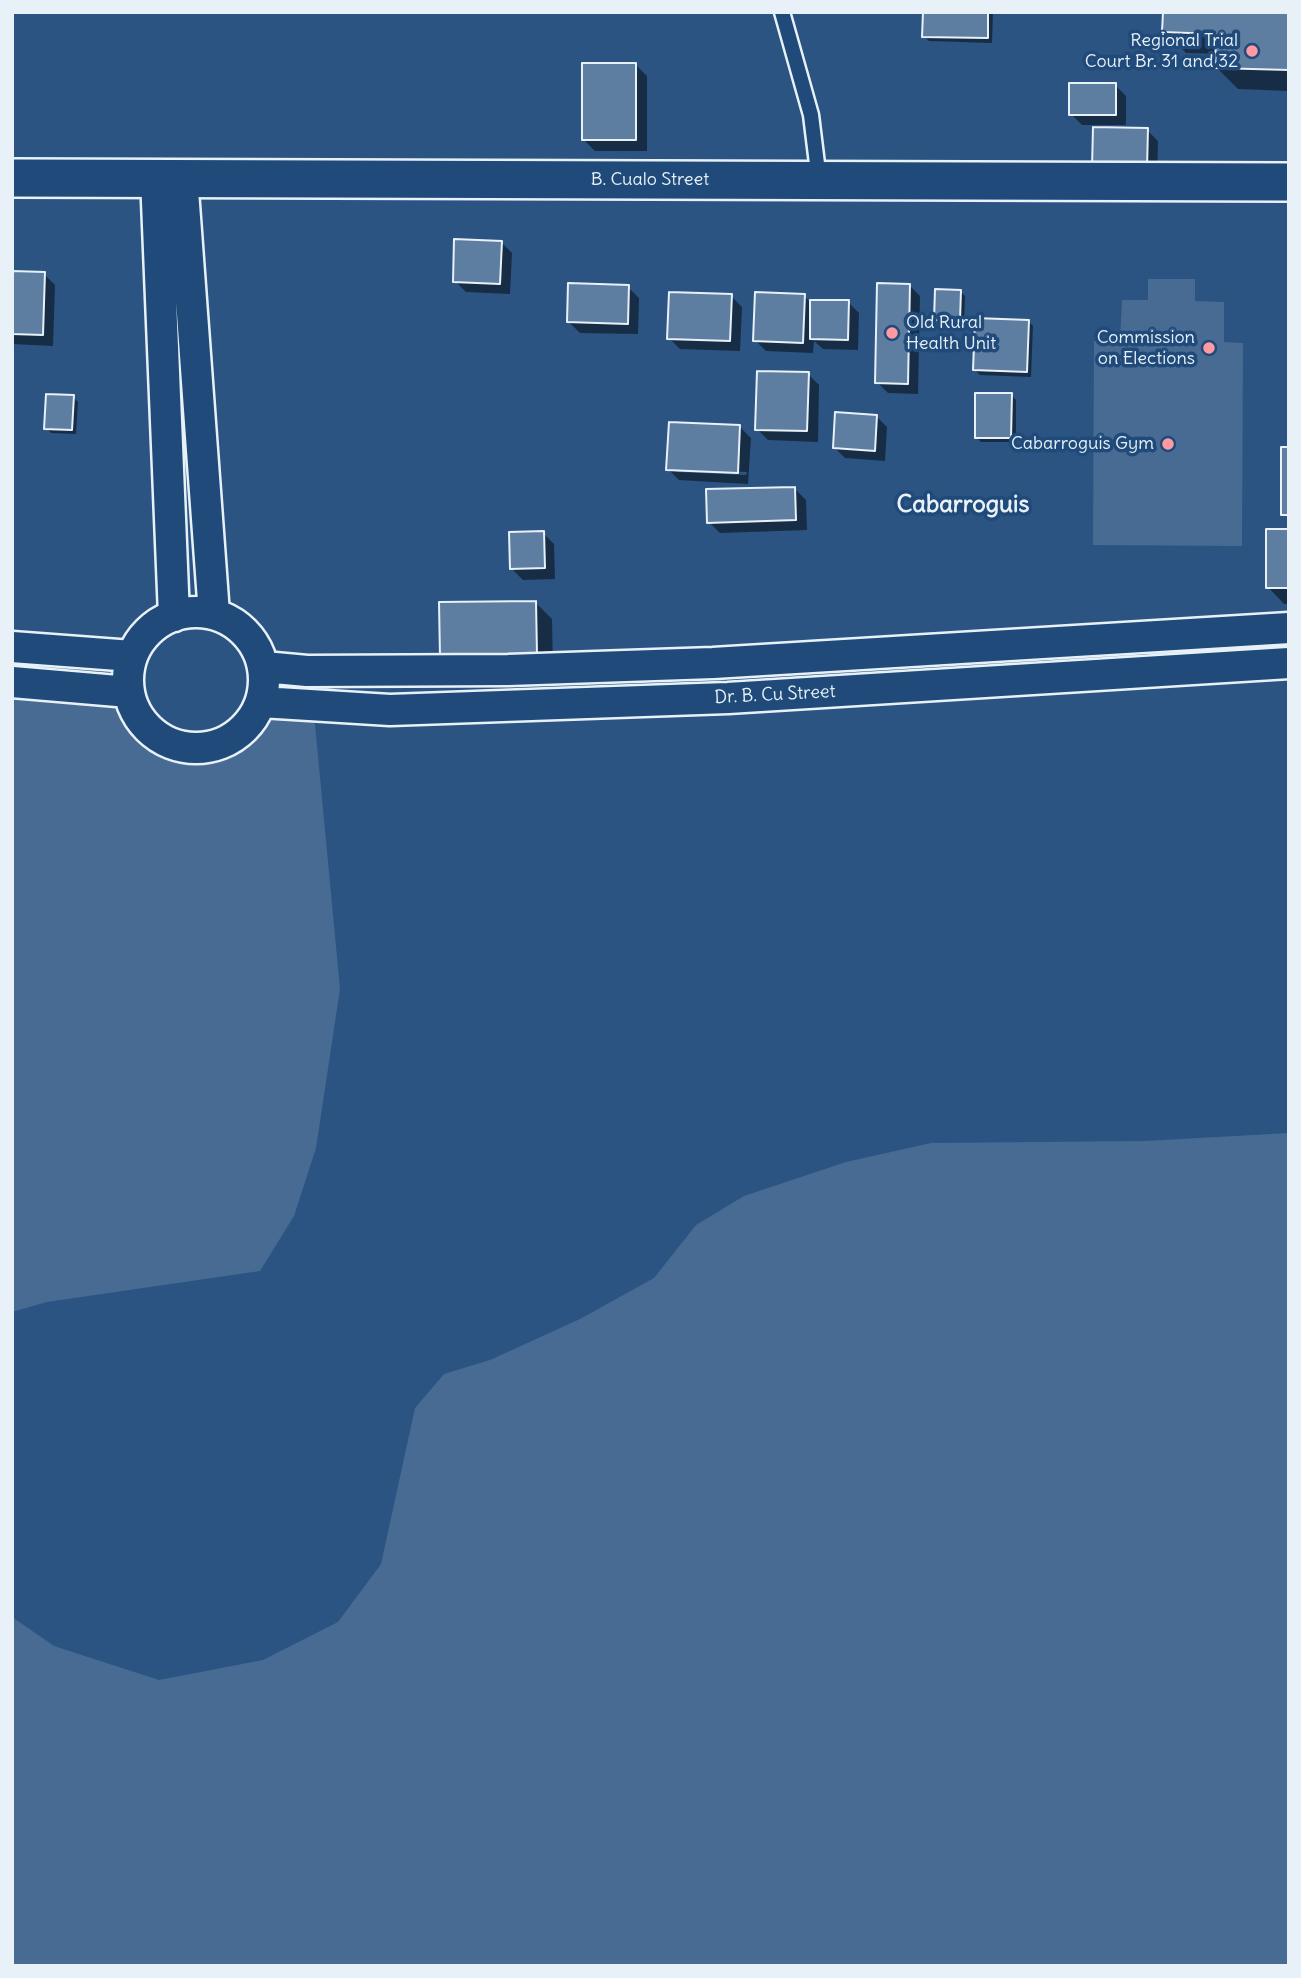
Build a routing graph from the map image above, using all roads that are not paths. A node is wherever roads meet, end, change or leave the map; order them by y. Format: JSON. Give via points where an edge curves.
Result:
{"nodes":[{"id":1,"x":782,"y":12,"type":"edge"},
{"id":2,"x":169,"y":177,"type":"junction"},
{"id":3,"x":12,"y":178,"type":"edge"},
{"id":4,"x":819,"y":181,"type":"junction"},
{"id":5,"x":1289,"y":182,"type":"edge"},
{"id":6,"x":214,"y":614,"type":"junction"},
{"id":7,"x":174,"y":616,"type":"junction"},
{"id":8,"x":1289,"y":628,"type":"edge"},
{"id":9,"x":12,"y":647,"type":"edge"},
{"id":10,"x":132,"y":656,"type":"junction"},
{"id":11,"x":1289,"y":663,"type":"edge"},
{"id":12,"x":264,"y":667,"type":"junction"},
{"id":13,"x":12,"y":682,"type":"edge"},
{"id":14,"x":130,"y":692,"type":"junction"},
{"id":15,"x":261,"y":702,"type":"junction"}],
"edges":[{"from":1,"to":4,"type":"lane","via":[[811,115]]},
{"from":2,"to":3,"type":"street","name":"B. Cualo Street"},
{"from":2,"to":4,"type":"street","name":"B. Cualo Street"},
{"from":2,"to":6,"type":"street"},
{"from":2,"to":7,"type":"street"},
{"from":4,"to":5,"type":"street","name":"B. Cualo Street"},
{"from":6,"to":7,"type":"street"},
{"from":6,"to":12,"type":"street","via":[[249,636]]},
{"from":7,"to":10,"type":"street","via":[[152,628]]},
{"from":8,"to":12,"type":"street","name":"Dr. B. Cu Street","via":[[700,664],[508,670]]},
{"from":9,"to":10,"type":"street"},
{"from":10,"to":14,"type":"street"},
{"from":11,"to":15,"type":"street","name":"Dr. B. Cu Street","via":[[729,698],[390,710]]},
{"from":12,"to":15,"type":"street"},
{"from":13,"to":14,"type":"street"},
{"from":14,"to":15,"type":"street","via":[[145,724],[174,744],[191,747],[209,746],[233,736],[253,718]]}]}
